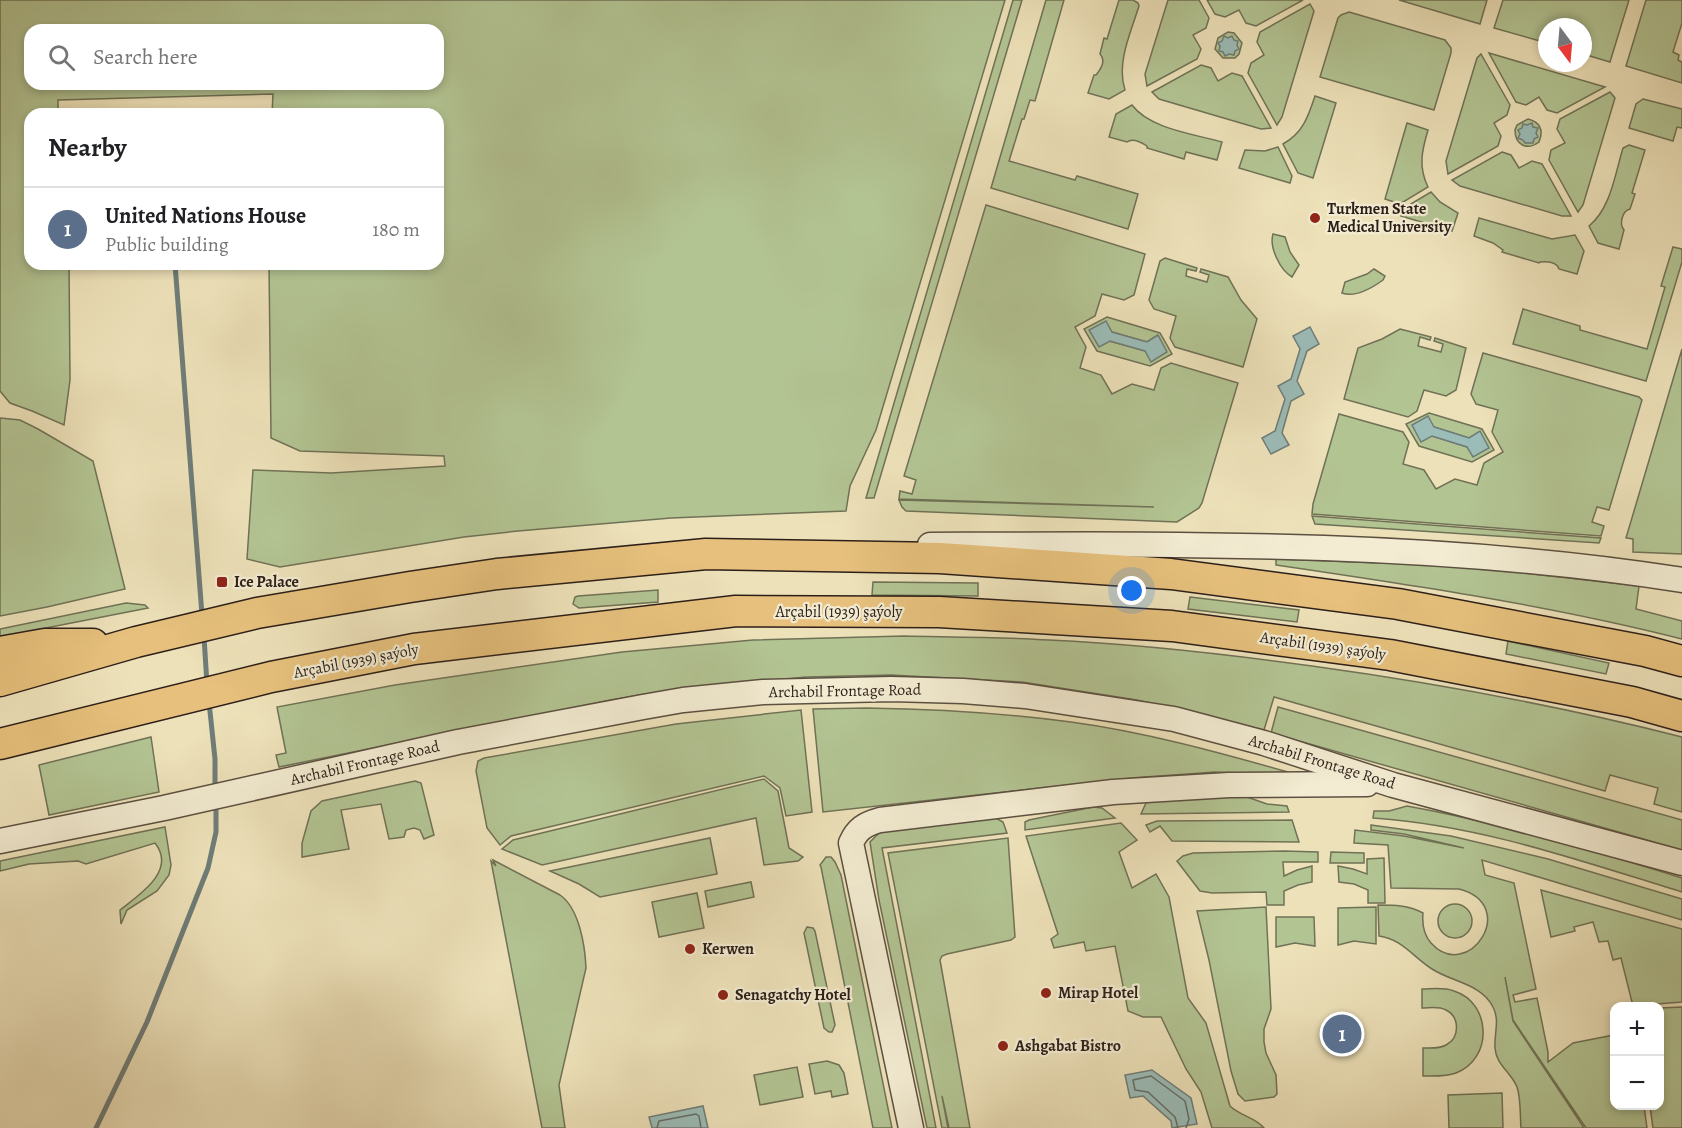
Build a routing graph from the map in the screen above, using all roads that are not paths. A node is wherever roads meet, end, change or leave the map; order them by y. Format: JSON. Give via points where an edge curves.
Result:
{"nodes":[{"id":1,"x":706,"y":554,"type":"junction"},
{"id":2,"x":1682,"y":580,"type":"edge"},
{"id":3,"x":133,"y":643,"type":"junction"},
{"id":4,"x":0,"y":652,"type":"edge"},
{"id":5,"x":1682,"y":661,"type":"edge"},
{"id":6,"x":0,"y":681,"type":"edge"},
{"id":7,"x":141,"y":708,"type":"junction"},
{"id":8,"x":1682,"y":716,"type":"edge"},
{"id":9,"x":0,"y":744,"type":"edge"},
{"id":10,"x":0,"y":754,"type":"edge"},
{"id":11,"x":1393,"y":785,"type":"junction"},
{"id":12,"x":0,"y":841,"type":"edge"},
{"id":13,"x":1682,"y":863,"type":"edge"},
{"id":14,"x":911,"y":1128,"type":"edge"}],
"edges":[{"from":1,"to":2,"type":"street","via":[[877,545],[1276,546],[1533,560]]},
{"from":1,"to":3,"type":"main road","via":[[497,574],[410,587],[257,614]]},
{"from":1,"to":5,"type":"main road","via":[[940,558],[1171,574],[1398,604]]},
{"from":3,"to":4,"type":"main road","via":[[45,644]]},
{"from":3,"to":6,"type":"main road"},
{"from":7,"to":8,"type":"main road","name":"Arçabil (1939) şaýoly","via":[[414,649],[736,612],[939,612],[1172,626],[1390,655],[1632,702]]},
{"from":7,"to":9,"type":"main road","name":"Arçabil (1939) şaýoly"},
{"from":7,"to":10,"type":"main road"},
{"from":11,"to":12,"type":"street","name":"Archabil Frontage Road","via":[[1174,719],[1025,696],[891,689],[763,692],[683,700],[458,742]]},
{"from":11,"to":13,"type":"street","name":"Archabil Frontage Road"},
{"from":11,"to":14,"type":"street","via":[[1229,785],[1113,792],[866,824],[851,843]]}]}
